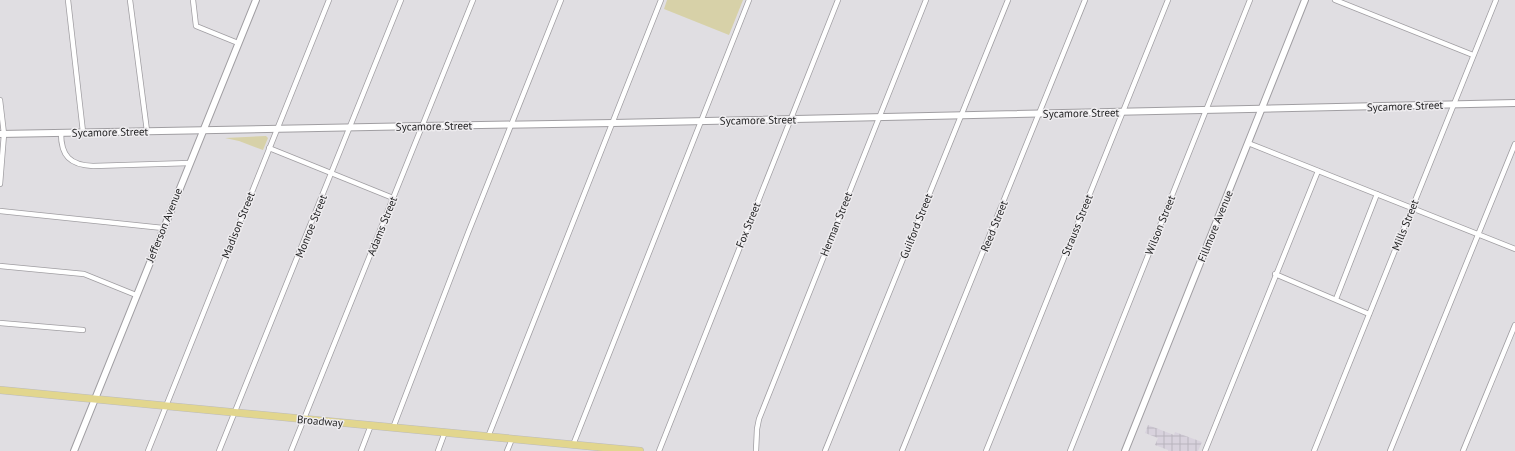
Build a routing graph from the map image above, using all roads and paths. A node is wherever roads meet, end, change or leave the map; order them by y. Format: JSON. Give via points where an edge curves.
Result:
{"nodes":[{"id":1,"x":68,"y":0,"type":"edge"},
{"id":2,"x":130,"y":0,"type":"edge"},
{"id":3,"x":192,"y":0,"type":"edge"},
{"id":4,"x":256,"y":0,"type":"edge"},
{"id":5,"x":329,"y":0,"type":"edge"},
{"id":6,"x":402,"y":0,"type":"edge"},
{"id":7,"x":473,"y":0,"type":"edge"},
{"id":8,"x":561,"y":0,"type":"edge"},
{"id":9,"x":661,"y":0,"type":"edge"},
{"id":10,"x":749,"y":0,"type":"edge"},
{"id":11,"x":838,"y":0,"type":"edge"},
{"id":12,"x":926,"y":0,"type":"edge"},
{"id":13,"x":1008,"y":0,"type":"edge"},
{"id":14,"x":1085,"y":0,"type":"edge"},
{"id":15,"x":1168,"y":0,"type":"edge"},
{"id":16,"x":1250,"y":0,"type":"edge"},
{"id":17,"x":1305,"y":0,"type":"edge"},
{"id":18,"x":1336,"y":0,"type":"edge"},
{"id":19,"x":1496,"y":0,"type":"edge"},
{"id":20,"x":238,"y":43,"type":"junction"},
{"id":21,"x":1473,"y":55,"type":"junction"},
{"id":22,"x":0,"y":100,"type":"edge"},
{"id":23,"x":1515,"y":103,"type":"edge"},
{"id":24,"x":1454,"y":104,"type":"junction"},
{"id":25,"x":1261,"y":109,"type":"junction"},
{"id":26,"x":1206,"y":110,"type":"junction"},
{"id":27,"x":1123,"y":112,"type":"junction"},
{"id":28,"x":1039,"y":114,"type":"junction"},
{"id":29,"x":961,"y":115,"type":"junction"},
{"id":30,"x":879,"y":117,"type":"junction"},
{"id":31,"x":791,"y":119,"type":"junction"},
{"id":32,"x":700,"y":121,"type":"junction"},
{"id":33,"x":613,"y":123,"type":"junction"},
{"id":34,"x":512,"y":125,"type":"junction"},
{"id":35,"x":422,"y":126,"type":"junction"},
{"id":36,"x":350,"y":128,"type":"junction"},
{"id":37,"x":277,"y":129,"type":"junction"},
{"id":38,"x":146,"y":131,"type":"junction"},
{"id":39,"x":203,"y":131,"type":"junction"},
{"id":40,"x":83,"y":132,"type":"junction"},
{"id":41,"x":61,"y":133,"type":"junction"},
{"id":42,"x":2,"y":134,"type":"edge"},
{"id":43,"x":1248,"y":143,"type":"junction"},
{"id":44,"x":1515,"y":144,"type":"edge"},
{"id":45,"x":269,"y":148,"type":"junction"},
{"id":46,"x":190,"y":163,"type":"junction"},
{"id":47,"x":1318,"y":171,"type":"junction"},
{"id":48,"x":332,"y":173,"type":"junction"},
{"id":49,"x":0,"y":184,"type":"edge"},
{"id":50,"x":1377,"y":194,"type":"junction"},
{"id":51,"x":393,"y":198,"type":"junction"},
{"id":52,"x":1412,"y":208,"type":"junction"},
{"id":53,"x":0,"y":211,"type":"edge"},
{"id":54,"x":164,"y":228,"type":"junction"},
{"id":55,"x":1478,"y":234,"type":"junction"},
{"id":56,"x":1515,"y":249,"type":"edge"},
{"id":57,"x":0,"y":266,"type":"edge"},
{"id":58,"x":1275,"y":274,"type":"junction"},
{"id":59,"x":136,"y":295,"type":"junction"},
{"id":60,"x":1336,"y":299,"type":"junction"},
{"id":61,"x":1369,"y":314,"type":"junction"},
{"id":62,"x":0,"y":323,"type":"edge"},
{"id":63,"x":1515,"y":325,"type":"edge"},
{"id":64,"x":83,"y":330,"type":"dead end"},
{"id":65,"x":0,"y":390,"type":"edge"},
{"id":66,"x":94,"y":399,"type":"junction"},
{"id":67,"x":166,"y":406,"type":"junction"},
{"id":68,"x":234,"y":412,"type":"junction"},
{"id":69,"x":304,"y":419,"type":"junction"},
{"id":70,"x":371,"y":426,"type":"junction"},
{"id":71,"x":393,"y":428,"type":"junction"},
{"id":72,"x":445,"y":432,"type":"junction"},
{"id":73,"x":488,"y":436,"type":"junction"},
{"id":74,"x":512,"y":439,"type":"junction"},
{"id":75,"x":577,"y":447,"type":"edge"},
{"id":76,"x":74,"y":451,"type":"edge"},
{"id":77,"x":148,"y":451,"type":"edge"},
{"id":78,"x":219,"y":451,"type":"edge"},
{"id":79,"x":291,"y":451,"type":"edge"},
{"id":80,"x":361,"y":451,"type":"edge"},
{"id":81,"x":438,"y":451,"type":"edge"},
{"id":82,"x":507,"y":451,"type":"edge"},
{"id":83,"x":640,"y":451,"type":"edge"},
{"id":84,"x":659,"y":451,"type":"edge"},
{"id":85,"x":756,"y":451,"type":"edge"},
{"id":86,"x":825,"y":451,"type":"edge"},
{"id":87,"x":902,"y":451,"type":"edge"},
{"id":88,"x":986,"y":451,"type":"edge"},
{"id":89,"x":1070,"y":451,"type":"edge"},
{"id":90,"x":1125,"y":451,"type":"edge"},
{"id":91,"x":1205,"y":451,"type":"edge"},
{"id":92,"x":1314,"y":451,"type":"edge"},
{"id":93,"x":1390,"y":451,"type":"edge"},
{"id":94,"x":1463,"y":451,"type":"edge"}],
"edges":[{"from":1,"to":40,"type":"street"},
{"from":2,"to":38,"type":"street"},
{"from":3,"to":20,"type":"street","via":[[196,26]]},
{"from":4,"to":20,"type":"street","name":"Jefferson Avenue"},
{"from":5,"to":37,"type":"street","name":"Madison Street"},
{"from":6,"to":36,"type":"street","name":"Monroe Street"},
{"from":7,"to":35,"type":"street","name":"Adams Street"},
{"from":8,"to":34,"type":"street"},
{"from":9,"to":33,"type":"street"},
{"from":10,"to":32,"type":"street"},
{"from":11,"to":31,"type":"street","name":"Fox Street"},
{"from":12,"to":30,"type":"street","name":"Herman Street"},
{"from":13,"to":29,"type":"street","name":"Guilford Street"},
{"from":14,"to":28,"type":"street","name":"Reed Street"},
{"from":15,"to":27,"type":"street","name":"Strauss Street"},
{"from":16,"to":26,"type":"street","name":"Wilson Street"},
{"from":17,"to":25,"type":"street","name":"Fillmore Avenue"},
{"from":18,"to":21,"type":"street"},
{"from":19,"to":21,"type":"street","name":"Mills Street"},
{"from":20,"to":39,"type":"street","name":"Jefferson Avenue"},
{"from":21,"to":24,"type":"street","name":"Mills Street"},
{"from":22,"to":42,"type":"street"},
{"from":23,"to":24,"type":"street","name":"Sycamore Street"},
{"from":24,"to":25,"type":"street","name":"Sycamore Street"},
{"from":24,"to":52,"type":"street","name":"Mills Street"},
{"from":25,"to":26,"type":"street","name":"Sycamore Street"},
{"from":25,"to":43,"type":"street","name":"Fillmore Avenue"},
{"from":26,"to":27,"type":"street","name":"Sycamore Street"},
{"from":26,"to":89,"type":"street","name":"Wilson Street"},
{"from":27,"to":28,"type":"street","name":"Sycamore Street"},
{"from":27,"to":88,"type":"street","name":"Strauss Street"},
{"from":28,"to":29,"type":"street","name":"Sycamore Street"},
{"from":28,"to":87,"type":"street","name":"Reed Street"},
{"from":29,"to":30,"type":"street","name":"Sycamore Street"},
{"from":29,"to":86,"type":"street","name":"Guilford Street"},
{"from":30,"to":31,"type":"street","name":"Sycamore Street"},
{"from":30,"to":85,"type":"street","name":"Herman Street","via":[[759,419]]},
{"from":31,"to":32,"type":"street","name":"Sycamore Street"},
{"from":31,"to":84,"type":"street","name":"Fox Street"},
{"from":32,"to":33,"type":"street","name":"Sycamore Street"},
{"from":32,"to":75,"type":"street"},
{"from":33,"to":34,"type":"street","name":"Sycamore Street"},
{"from":33,"to":73,"type":"street"},
{"from":34,"to":35,"type":"street","name":"Sycamore Street"},
{"from":34,"to":71,"type":"street"},
{"from":35,"to":36,"type":"street","name":"Sycamore Street"},
{"from":35,"to":51,"type":"street","name":"Adams Street"},
{"from":36,"to":37,"type":"street","name":"Sycamore Street"},
{"from":36,"to":48,"type":"street","name":"Monroe Street"},
{"from":37,"to":39,"type":"street","name":"Sycamore Street"},
{"from":37,"to":45,"type":"street","name":"Madison Street"},
{"from":38,"to":39,"type":"street","name":"Sycamore Street"},
{"from":38,"to":40,"type":"street","name":"Sycamore Street"},
{"from":39,"to":46,"type":"street","name":"Jefferson Avenue"},
{"from":40,"to":41,"type":"street","name":"Sycamore Street"},
{"from":41,"to":42,"type":"street","name":"Sycamore Street"},
{"from":41,"to":46,"type":"street","via":[[65,153],[80,165]]},
{"from":42,"to":49,"type":"street"},
{"from":43,"to":47,"type":"street"},
{"from":43,"to":90,"type":"street","name":"Fillmore Avenue"},
{"from":44,"to":55,"type":"street"},
{"from":45,"to":48,"type":"street"},
{"from":45,"to":67,"type":"street","name":"Madison Street"},
{"from":46,"to":54,"type":"street","name":"Jefferson Avenue"},
{"from":47,"to":50,"type":"street"},
{"from":47,"to":58,"type":"street"},
{"from":48,"to":51,"type":"street"},
{"from":48,"to":68,"type":"street","name":"Monroe Street"},
{"from":50,"to":52,"type":"street"},
{"from":50,"to":60,"type":"street"},
{"from":51,"to":69,"type":"street","name":"Adams Street"},
{"from":52,"to":55,"type":"street"},
{"from":52,"to":61,"type":"street","name":"Mills Street"},
{"from":53,"to":54,"type":"street"},
{"from":54,"to":59,"type":"street","name":"Jefferson Avenue"},
{"from":55,"to":56,"type":"street"},
{"from":55,"to":93,"type":"street"},
{"from":57,"to":59,"type":"street","via":[[84,274]]},
{"from":58,"to":60,"type":"street"},
{"from":58,"to":91,"type":"street"},
{"from":59,"to":66,"type":"street","name":"Jefferson Avenue"},
{"from":60,"to":61,"type":"street"},
{"from":61,"to":92,"type":"street","name":"Mills Street"},
{"from":62,"to":64,"type":"street"},
{"from":63,"to":94,"type":"street"},
{"from":65,"to":66,"type":"main road","name":"Broadway"},
{"from":66,"to":67,"type":"main road","name":"Broadway"},
{"from":66,"to":76,"type":"street","name":"Jefferson Avenue"},
{"from":67,"to":68,"type":"main road","name":"Broadway"},
{"from":67,"to":77,"type":"street","name":"Madison Street"},
{"from":68,"to":69,"type":"main road","name":"Broadway"},
{"from":68,"to":78,"type":"street","name":"Monroe Street"},
{"from":69,"to":70,"type":"main road","name":"Broadway"},
{"from":69,"to":79,"type":"street","name":"Adams Street"},
{"from":70,"to":71,"type":"main road","name":"Broadway"},
{"from":70,"to":80,"type":"street"},
{"from":71,"to":72,"type":"main road","name":"Broadway"},
{"from":72,"to":73,"type":"main road","name":"Broadway"},
{"from":72,"to":81,"type":"street"},
{"from":73,"to":74,"type":"main road","name":"Broadway"},
{"from":74,"to":75,"type":"main road","name":"Broadway"},
{"from":74,"to":82,"type":"street"},
{"from":75,"to":83,"type":"main road","name":"Broadway"}]}
